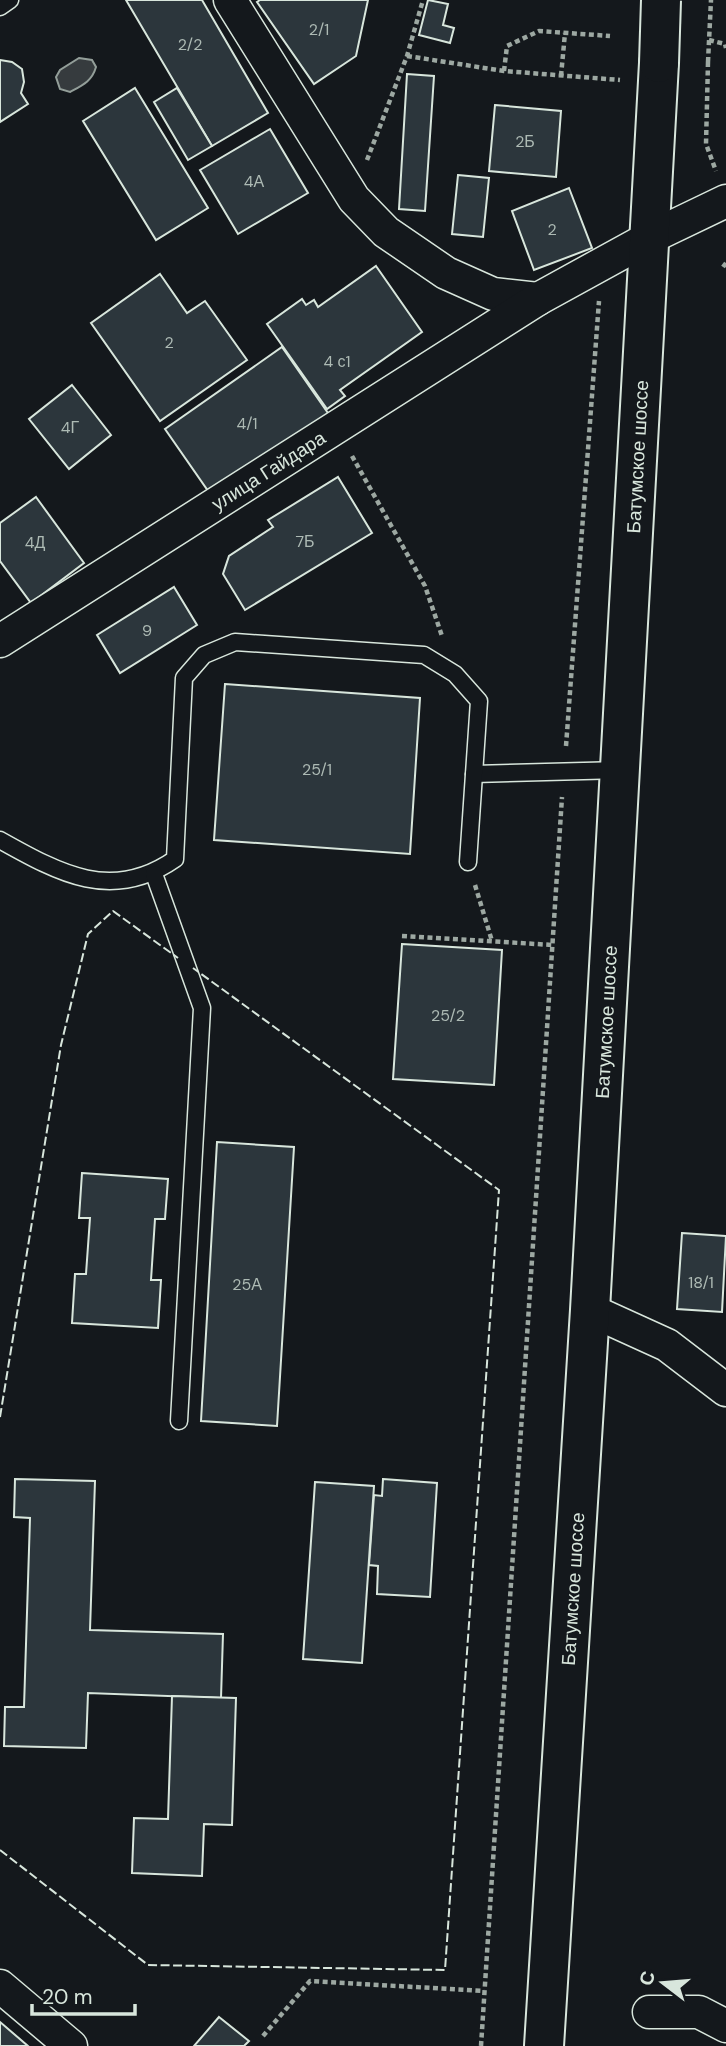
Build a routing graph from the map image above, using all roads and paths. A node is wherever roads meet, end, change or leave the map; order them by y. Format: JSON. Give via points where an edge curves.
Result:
{"nodes":[{"id":1,"x":10,"y":0,"type":"edge"},
{"id":2,"x":230,"y":0,"type":"edge"},
{"id":3,"x":423,"y":0,"type":"edge"},
{"id":4,"x":661,"y":0,"type":"edge"},
{"id":5,"x":711,"y":0,"type":"edge"},
{"id":6,"x":0,"y":7,"type":"edge"},
{"id":7,"x":565,"y":33,"type":"junction"},
{"id":8,"x":610,"y":36,"type":"dead end"},
{"id":9,"x":709,"y":40,"type":"dead end"},
{"id":10,"x":726,"y":48,"type":"edge"},
{"id":11,"x":407,"y":56,"type":"junction"},
{"id":12,"x":504,"y":71,"type":"junction"},
{"id":13,"x":561,"y":76,"type":"junction"},
{"id":14,"x":620,"y":80,"type":"dead end"},
{"id":15,"x":364,"y":167,"type":"dead end"},
{"id":16,"x":726,"y":175,"type":"edge"},
{"id":17,"x":726,"y":201,"type":"edge"},
{"id":18,"x":649,"y":238,"type":"junction"},
{"id":19,"x":599,"y":298,"type":"dead end"},
{"id":20,"x":538,"y":299,"type":"junction"},
{"id":21,"x":348,"y":449,"type":"dead end"},
{"id":22,"x":0,"y":641,"type":"edge"},
{"id":23,"x":455,"y":674,"type":"junction"},
{"id":24,"x":621,"y":770,"type":"junction"},
{"id":25,"x":564,"y":771,"type":"junction"},
{"id":26,"x":474,"y":774,"type":"junction"},
{"id":27,"x":0,"y":840,"type":"edge"},
{"id":28,"x":468,"y":862,"type":"joint"},
{"id":29,"x":154,"y":874,"type":"junction"},
{"id":30,"x":402,"y":936,"type":"dead end"},
{"id":31,"x":492,"y":941,"type":"junction"},
{"id":32,"x":553,"y":945,"type":"junction"},
{"id":33,"x":590,"y":1310,"type":"junction"},
{"id":34,"x":726,"y":1390,"type":"edge"},
{"id":35,"x":179,"y":1421,"type":"dead end"},
{"id":36,"x":0,"y":1986,"type":"edge"},
{"id":37,"x":484,"y":1990,"type":"junction"},
{"id":38,"x":649,"y":2012,"type":"dead end"},
{"id":39,"x":726,"y":2026,"type":"edge"},
{"id":40,"x":263,"y":2036,"type":"dead end"},
{"id":41,"x":71,"y":2046,"type":"edge"},
{"id":42,"x":481,"y":2046,"type":"edge"},
{"id":43,"x":544,"y":2046,"type":"edge"}],
"edges":[{"from":1,"to":6,"type":"lane"},
{"from":2,"to":20,"type":"street","via":[[354,199],[386,232],[446,273],[493,294]]},
{"from":3,"to":11,"type":"path"},
{"from":4,"to":18,"type":"highway","name":"Батумское шоссе","bridge":true},
{"from":5,"to":16,"type":"path","bridge":true,"via":[[706,144],[716,172]]},
{"from":7,"to":8,"type":"path"},
{"from":7,"to":12,"type":"path","via":[[539,31],[507,46]]},
{"from":7,"to":13,"type":"path"},
{"from":9,"to":10,"type":"path"},
{"from":11,"to":12,"type":"path"},
{"from":11,"to":15,"type":"path"},
{"from":12,"to":13,"type":"path"},
{"from":13,"to":14,"type":"path"},
{"from":17,"to":18,"type":"street","name":"улица Гайдара"},
{"from":18,"to":20,"type":"street","name":"улица Гайдара"},
{"from":18,"to":24,"type":"highway","name":"Батумское шоссе"},
{"from":19,"to":25,"type":"path"},
{"from":20,"to":22,"type":"street","name":"улица Гайдара"},
{"from":21,"to":23,"type":"path","via":[[425,586]]},
{"from":23,"to":26,"type":"lane","via":[[478,701]]},
{"from":23,"to":29,"type":"lane","via":[[424,655],[411,654],[235,642],[204,655],[184,678],[175,859]]},
{"from":24,"to":25,"type":"lane"},
{"from":24,"to":33,"type":"highway","name":"Батумское шоссе"},
{"from":25,"to":26,"type":"lane"},
{"from":25,"to":32,"type":"path"},
{"from":26,"to":28,"type":"lane"},
{"from":27,"to":29,"type":"lane","via":[[52,869],[102,883]]},
{"from":28,"to":31,"type":"path"},
{"from":29,"to":35,"type":"lane","via":[[202,1008]]},
{"from":30,"to":31,"type":"path"},
{"from":31,"to":32,"type":"path"},
{"from":32,"to":37,"type":"path"},
{"from":33,"to":34,"type":"street","via":[[667,1345]]},
{"from":33,"to":43,"type":"highway","name":"Батумское шоссе"},
{"from":36,"to":41,"type":"street"},
{"from":37,"to":40,"type":"path","via":[[310,1981]]},
{"from":37,"to":42,"type":"path"},
{"from":38,"to":39,"type":"street","via":[[699,2012]]}]}
